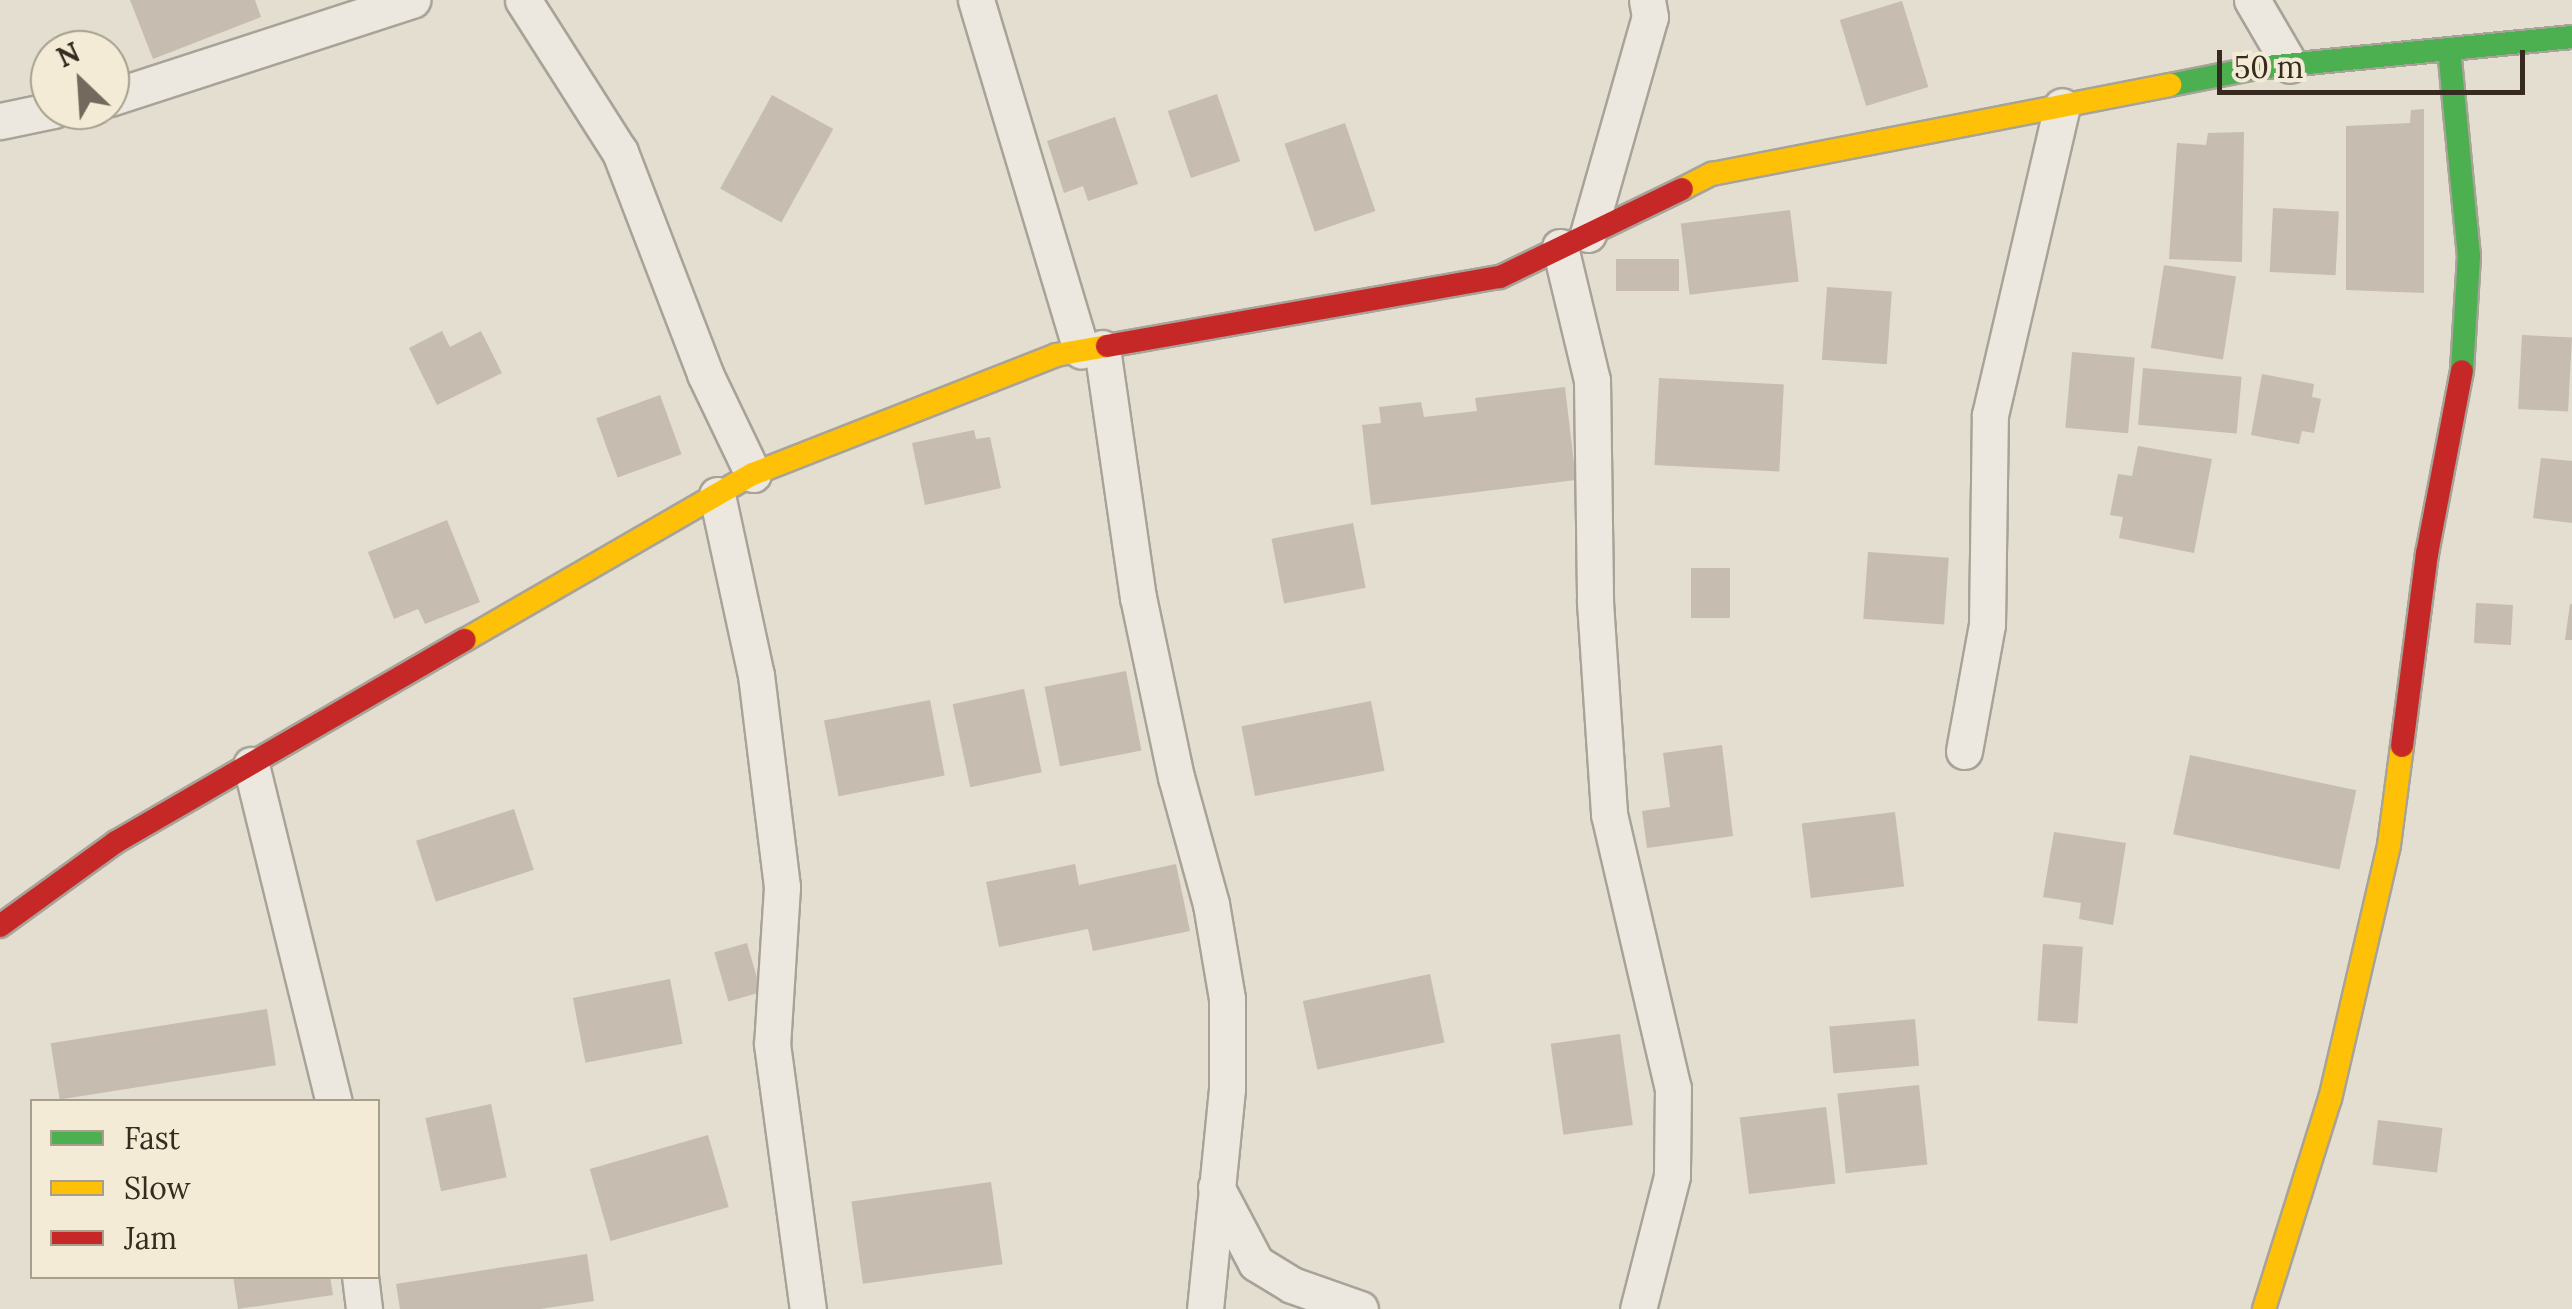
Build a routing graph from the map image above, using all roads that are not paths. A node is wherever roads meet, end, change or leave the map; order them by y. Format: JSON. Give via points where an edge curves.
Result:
{"nodes":[{"id":1,"x":412,"y":0,"type":"edge"},
{"id":2,"x":523,"y":0,"type":"edge"},
{"id":3,"x":976,"y":0,"type":"edge"},
{"id":4,"x":1647,"y":0,"type":"edge"},
{"id":5,"x":2252,"y":0,"type":"edge"},
{"id":6,"x":2572,"y":37,"type":"edge"},
{"id":7,"x":2449,"y":49,"type":"junction"},
{"id":8,"x":2290,"y":65,"type":"junction"},
{"id":9,"x":130,"y":92,"type":"edge"},
{"id":10,"x":2062,"y":106,"type":"junction"},
{"id":11,"x":30,"y":115,"type":"edge"},
{"id":12,"x":0,"y":121,"type":"edge"},
{"id":13,"x":1574,"y":240,"type":"junction"},
{"id":14,"x":1092,"y":349,"type":"junction"},
{"id":15,"x":753,"y":474,"type":"junction"},
{"id":16,"x":718,"y":495,"type":"junction"},
{"id":17,"x":1964,"y":752,"type":"dead end"},
{"id":18,"x":251,"y":765,"type":"junction"},
{"id":19,"x":0,"y":926,"type":"edge"},
{"id":20,"x":333,"y":1099,"type":"edge"},
{"id":21,"x":1216,"y":1186,"type":"junction"},
{"id":22,"x":360,"y":1279,"type":"edge"},
{"id":23,"x":364,"y":1309,"type":"edge"},
{"id":24,"x":808,"y":1309,"type":"edge"},
{"id":25,"x":1204,"y":1309,"type":"edge"},
{"id":26,"x":1360,"y":1309,"type":"edge"},
{"id":27,"x":1638,"y":1309,"type":"edge"},
{"id":28,"x":2264,"y":1309,"type":"edge"}],
"edges":[{"from":1,"to":9,"type":"street"},
{"from":2,"to":15,"type":"street","via":[[620,152],[705,374]]},
{"from":3,"to":14,"type":"street","via":[[1020,163]]},
{"from":4,"to":13,"type":"street","via":[[1650,17]]},
{"from":5,"to":8,"type":"street"},
{"from":6,"to":7,"type":"street"},
{"from":7,"to":8,"type":"street"},
{"from":7,"to":28,"type":"street","via":[[2469,256],[2464,360],[2427,554],[2389,845],[2330,1099]]},
{"from":8,"to":10,"type":"street"},
{"from":10,"to":13,"type":"street","via":[[1712,174]]},
{"from":10,"to":17,"type":"street","via":[[1990,415],[1987,624]]},
{"from":11,"to":12,"type":"street"},
{"from":13,"to":14,"type":"street","via":[[1500,276]]},
{"from":13,"to":27,"type":"street","via":[[1592,380],[1595,602],[1609,814],[1673,1088],[1672,1176]]},
{"from":14,"to":15,"type":"street"},
{"from":14,"to":21,"type":"street","via":[[1138,597],[1227,999],[1227,1089]]},
{"from":15,"to":16,"type":"street"},
{"from":16,"to":18,"type":"street"},
{"from":16,"to":24,"type":"street","via":[[756,675],[782,887],[772,1044]]},
{"from":18,"to":19,"type":"street","via":[[116,842]]},
{"from":18,"to":20,"type":"street"},
{"from":21,"to":25,"type":"street"},
{"from":21,"to":26,"type":"street","via":[[1256,1263],[1292,1285]]},
{"from":22,"to":23,"type":"street"}]}
